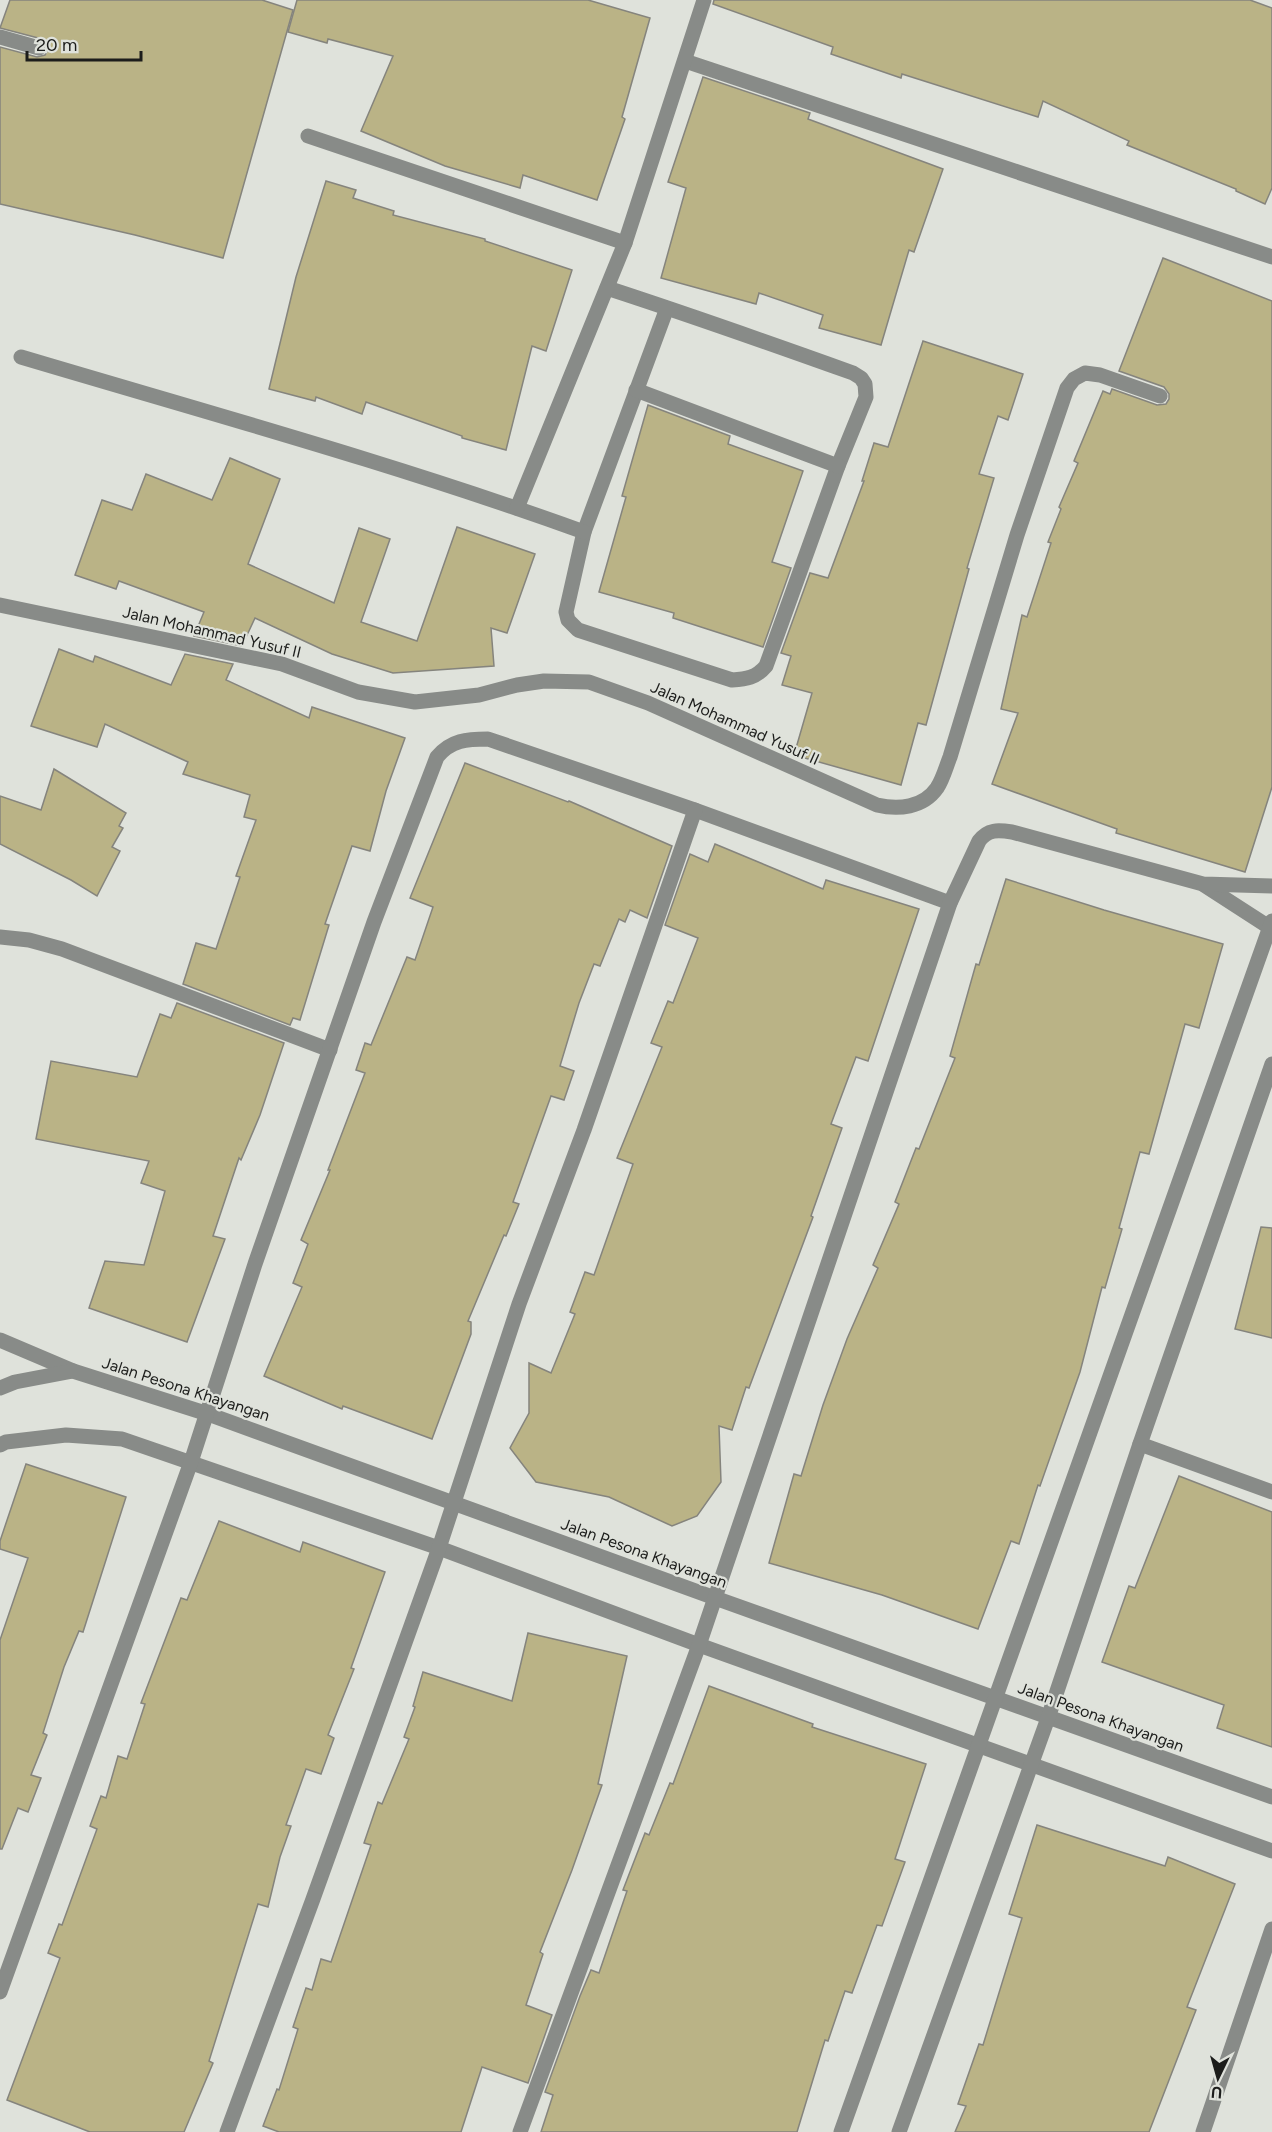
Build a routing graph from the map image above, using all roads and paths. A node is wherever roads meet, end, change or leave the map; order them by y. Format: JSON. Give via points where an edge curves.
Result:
{"nodes":[{"id":1,"x":703,"y":0,"type":"edge"},
{"id":2,"x":0,"y":37,"type":"edge"},
{"id":3,"x":39,"y":48,"type":"dead end"},
{"id":4,"x":685,"y":61,"type":"junction"},
{"id":5,"x":308,"y":136,"type":"dead end"},
{"id":6,"x":625,"y":243,"type":"junction"},
{"id":7,"x":1272,"y":257,"type":"edge"},
{"id":8,"x":608,"y":288,"type":"junction"},
{"id":9,"x":667,"y":308,"type":"junction"},
{"id":10,"x":21,"y":357,"type":"dead end"},
{"id":11,"x":636,"y":390,"type":"junction"},
{"id":12,"x":1160,"y":396,"type":"dead end"},
{"id":13,"x":838,"y":466,"type":"junction"},
{"id":14,"x":518,"y":508,"type":"junction"},
{"id":15,"x":584,"y":532,"type":"junction"},
{"id":16,"x":0,"y":605,"type":"edge"},
{"id":17,"x":695,"y":810,"type":"junction"},
{"id":18,"x":1203,"y":884,"type":"junction"},
{"id":19,"x":1272,"y":886,"type":"edge"},
{"id":20,"x":950,"y":903,"type":"junction"},
{"id":21,"x":1271,"y":926,"type":"edge"},
{"id":22,"x":0,"y":937,"type":"edge"},
{"id":23,"x":330,"y":1050,"type":"junction"},
{"id":24,"x":1272,"y":1064,"type":"edge"},
{"id":25,"x":0,"y":1340,"type":"edge"},
{"id":26,"x":73,"y":1371,"type":"junction"},
{"id":27,"x":0,"y":1388,"type":"edge"},
{"id":28,"x":208,"y":1414,"type":"junction"},
{"id":29,"x":1140,"y":1444,"type":"junction"},
{"id":30,"x":0,"y":1445,"type":"edge"},
{"id":31,"x":191,"y":1462,"type":"junction"},
{"id":32,"x":1272,"y":1492,"type":"edge"},
{"id":33,"x":454,"y":1503,"type":"junction"},
{"id":34,"x":439,"y":1548,"type":"junction"},
{"id":35,"x":715,"y":1598,"type":"junction"},
{"id":36,"x":699,"y":1645,"type":"junction"},
{"id":37,"x":996,"y":1698,"type":"junction"},
{"id":38,"x":1048,"y":1718,"type":"junction"},
{"id":39,"x":978,"y":1745,"type":"junction"},
{"id":40,"x":1032,"y":1764,"type":"junction"},
{"id":41,"x":1272,"y":1797,"type":"edge"},
{"id":42,"x":1272,"y":1851,"type":"edge"},
{"id":43,"x":1272,"y":1929,"type":"edge"},
{"id":44,"x":0,"y":1992,"type":"edge"},
{"id":45,"x":226,"y":2132,"type":"edge"},
{"id":46,"x":520,"y":2132,"type":"edge"},
{"id":47,"x":841,"y":2132,"type":"edge"},
{"id":48,"x":899,"y":2132,"type":"edge"},
{"id":49,"x":1203,"y":2132,"type":"edge"}],
"edges":[{"from":1,"to":4,"type":"street"},
{"from":2,"to":3,"type":"street"},
{"from":4,"to":6,"type":"street"},
{"from":4,"to":7,"type":"street"},
{"from":5,"to":6,"type":"street"},
{"from":6,"to":8,"type":"street"},
{"from":8,"to":9,"type":"street"},
{"from":8,"to":14,"type":"street"},
{"from":9,"to":11,"type":"street"},
{"from":9,"to":13,"type":"street","via":[[861,378],[866,396]]},
{"from":10,"to":14,"type":"street"},
{"from":11,"to":13,"type":"street"},
{"from":11,"to":15,"type":"street"},
{"from":12,"to":16,"type":"street","name":"Jalan Mohammad Yusuf II","via":[[1085,373],[1067,388],[1017,535],[950,758],[936,788],[923,801],[894,809],[877,805],[648,703],[589,682],[544,681],[479,695],[415,702],[358,692],[282,664]]},
{"from":13,"to":15,"type":"street","via":[[766,666],[748,679],[732,680],[572,625],[566,612]]},
{"from":14,"to":15,"type":"street"},
{"from":17,"to":20,"type":"street"},
{"from":17,"to":23,"type":"street","via":[[488,739],[451,744],[437,757]]},
{"from":17,"to":33,"type":"street","via":[[519,1304]]},
{"from":18,"to":19,"type":"street"},
{"from":18,"to":20,"type":"street","via":[[993,830],[979,841]]},
{"from":18,"to":21,"type":"street"},
{"from":20,"to":35,"type":"street"},
{"from":21,"to":37,"type":"street"},
{"from":22,"to":23,"type":"street","via":[[62,949]]},
{"from":23,"to":28,"type":"street","via":[[255,1264]]},
{"from":24,"to":29,"type":"street"},
{"from":25,"to":26,"type":"street"},
{"from":26,"to":27,"type":"street","name":"Jalan Pesona Khayangan"},
{"from":26,"to":28,"type":"street","name":"Jalan Pesona Khayangan"},
{"from":28,"to":31,"type":"street"},
{"from":28,"to":33,"type":"street","name":"Jalan Pesona Khayangan"},
{"from":29,"to":32,"type":"street"},
{"from":29,"to":38,"type":"street"},
{"from":30,"to":31,"type":"street","via":[[66,1435],[122,1439]]},
{"from":31,"to":34,"type":"street"},
{"from":31,"to":44,"type":"street"},
{"from":33,"to":34,"type":"street"},
{"from":33,"to":35,"type":"street","name":"Jalan Pesona Khayangan"},
{"from":34,"to":36,"type":"street"},
{"from":34,"to":45,"type":"street"},
{"from":35,"to":36,"type":"street"},
{"from":35,"to":37,"type":"street","name":"Jalan Pesona Khayangan"},
{"from":36,"to":39,"type":"street"},
{"from":36,"to":46,"type":"street"},
{"from":37,"to":38,"type":"street","name":"Jalan Pesona Khayangan"},
{"from":37,"to":39,"type":"street"},
{"from":38,"to":40,"type":"street"},
{"from":38,"to":41,"type":"street","name":"Jalan Pesona Khayangan"},
{"from":39,"to":40,"type":"street"},
{"from":39,"to":47,"type":"street"},
{"from":40,"to":42,"type":"street"},
{"from":40,"to":48,"type":"street"},
{"from":43,"to":49,"type":"street"}]}
